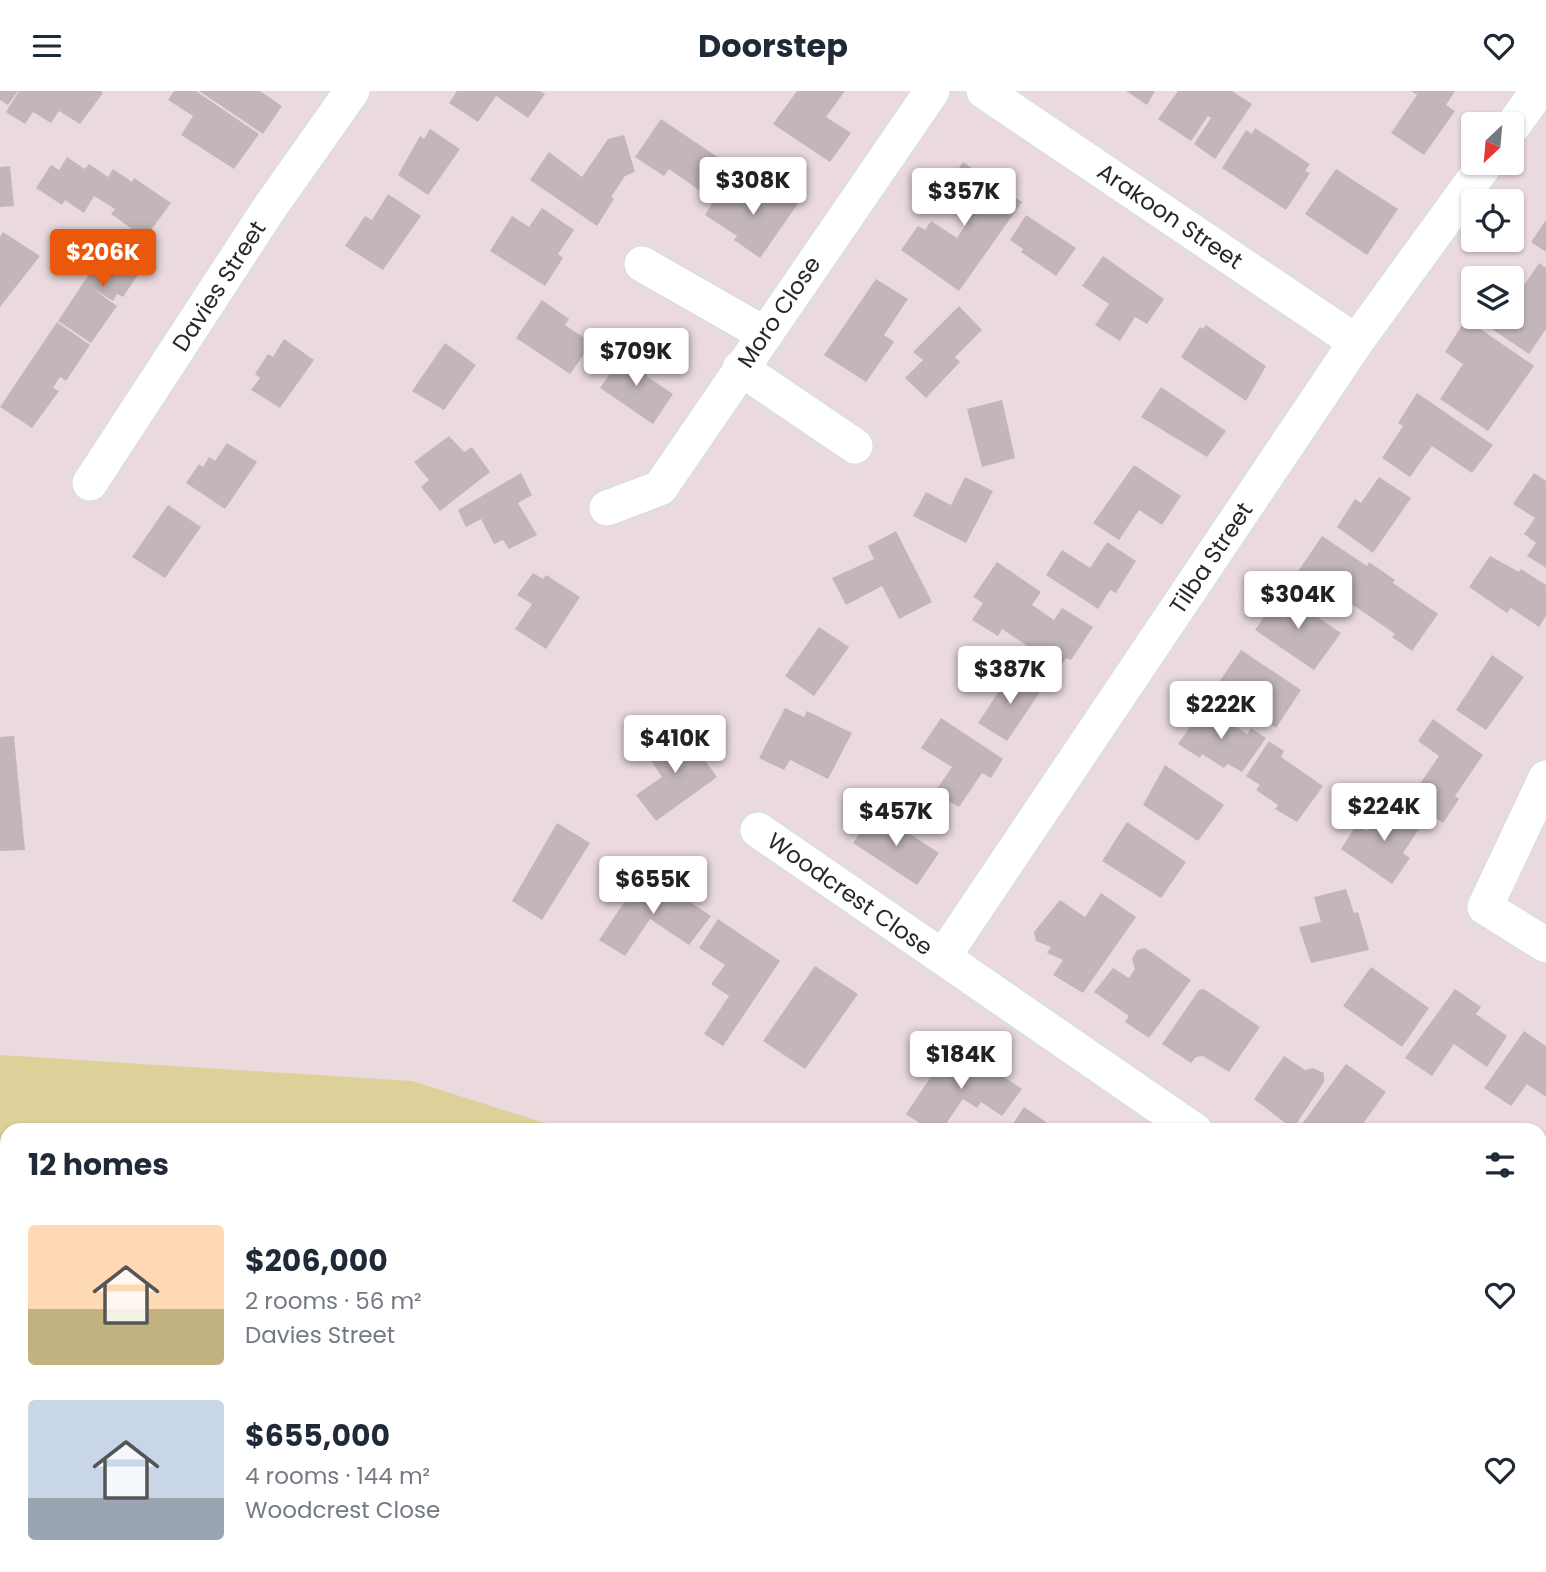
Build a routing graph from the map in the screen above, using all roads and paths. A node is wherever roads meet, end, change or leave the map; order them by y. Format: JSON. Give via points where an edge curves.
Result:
{"nodes":[{"id":1,"x":352,"y":91,"type":"edge"},
{"id":2,"x":932,"y":91,"type":"edge"},
{"id":3,"x":984,"y":91,"type":"edge"},
{"id":4,"x":1538,"y":91,"type":"edge"},
{"id":5,"x":1523,"y":112,"type":"edge"},
{"id":6,"x":1477,"y":175,"type":"edge"},
{"id":7,"x":642,"y":264,"type":"dead end"},
{"id":8,"x":764,"y":333,"type":"junction"},
{"id":9,"x":1356,"y":342,"type":"junction"},
{"id":10,"x":740,"y":368,"type":"junction"},
{"id":11,"x":855,"y":446,"type":"dead end"},
{"id":12,"x":90,"y":483,"type":"dead end"},
{"id":13,"x":607,"y":508,"type":"dead end"},
{"id":14,"x":1546,"y":778,"type":"edge"},
{"id":15,"x":758,"y":830,"type":"dead end"},
{"id":16,"x":1546,"y":945,"type":"edge"},
{"id":17,"x":943,"y":957,"type":"junction"},
{"id":18,"x":1183,"y":1123,"type":"edge"}],
"edges":[{"from":1,"to":12,"type":"street","name":"Davies Street"},
{"from":2,"to":8,"type":"street","name":"Moro Close"},
{"from":3,"to":9,"type":"street","name":"Arakoon Street"},
{"from":4,"to":5,"type":"street"},
{"from":6,"to":9,"type":"street","name":"Tilba Street"},
{"from":7,"to":8,"type":"street"},
{"from":8,"to":10,"type":"street","name":"Moro Close"},
{"from":9,"to":17,"type":"street","name":"Tilba Street"},
{"from":10,"to":11,"type":"street"},
{"from":10,"to":13,"type":"street","name":"Moro Close","via":[[660,488]]},
{"from":14,"to":16,"type":"street","via":[[1485,907]]},
{"from":15,"to":17,"type":"street","name":"Woodcrest Close"},
{"from":17,"to":18,"type":"street","name":"Woodcrest Close"}]}
